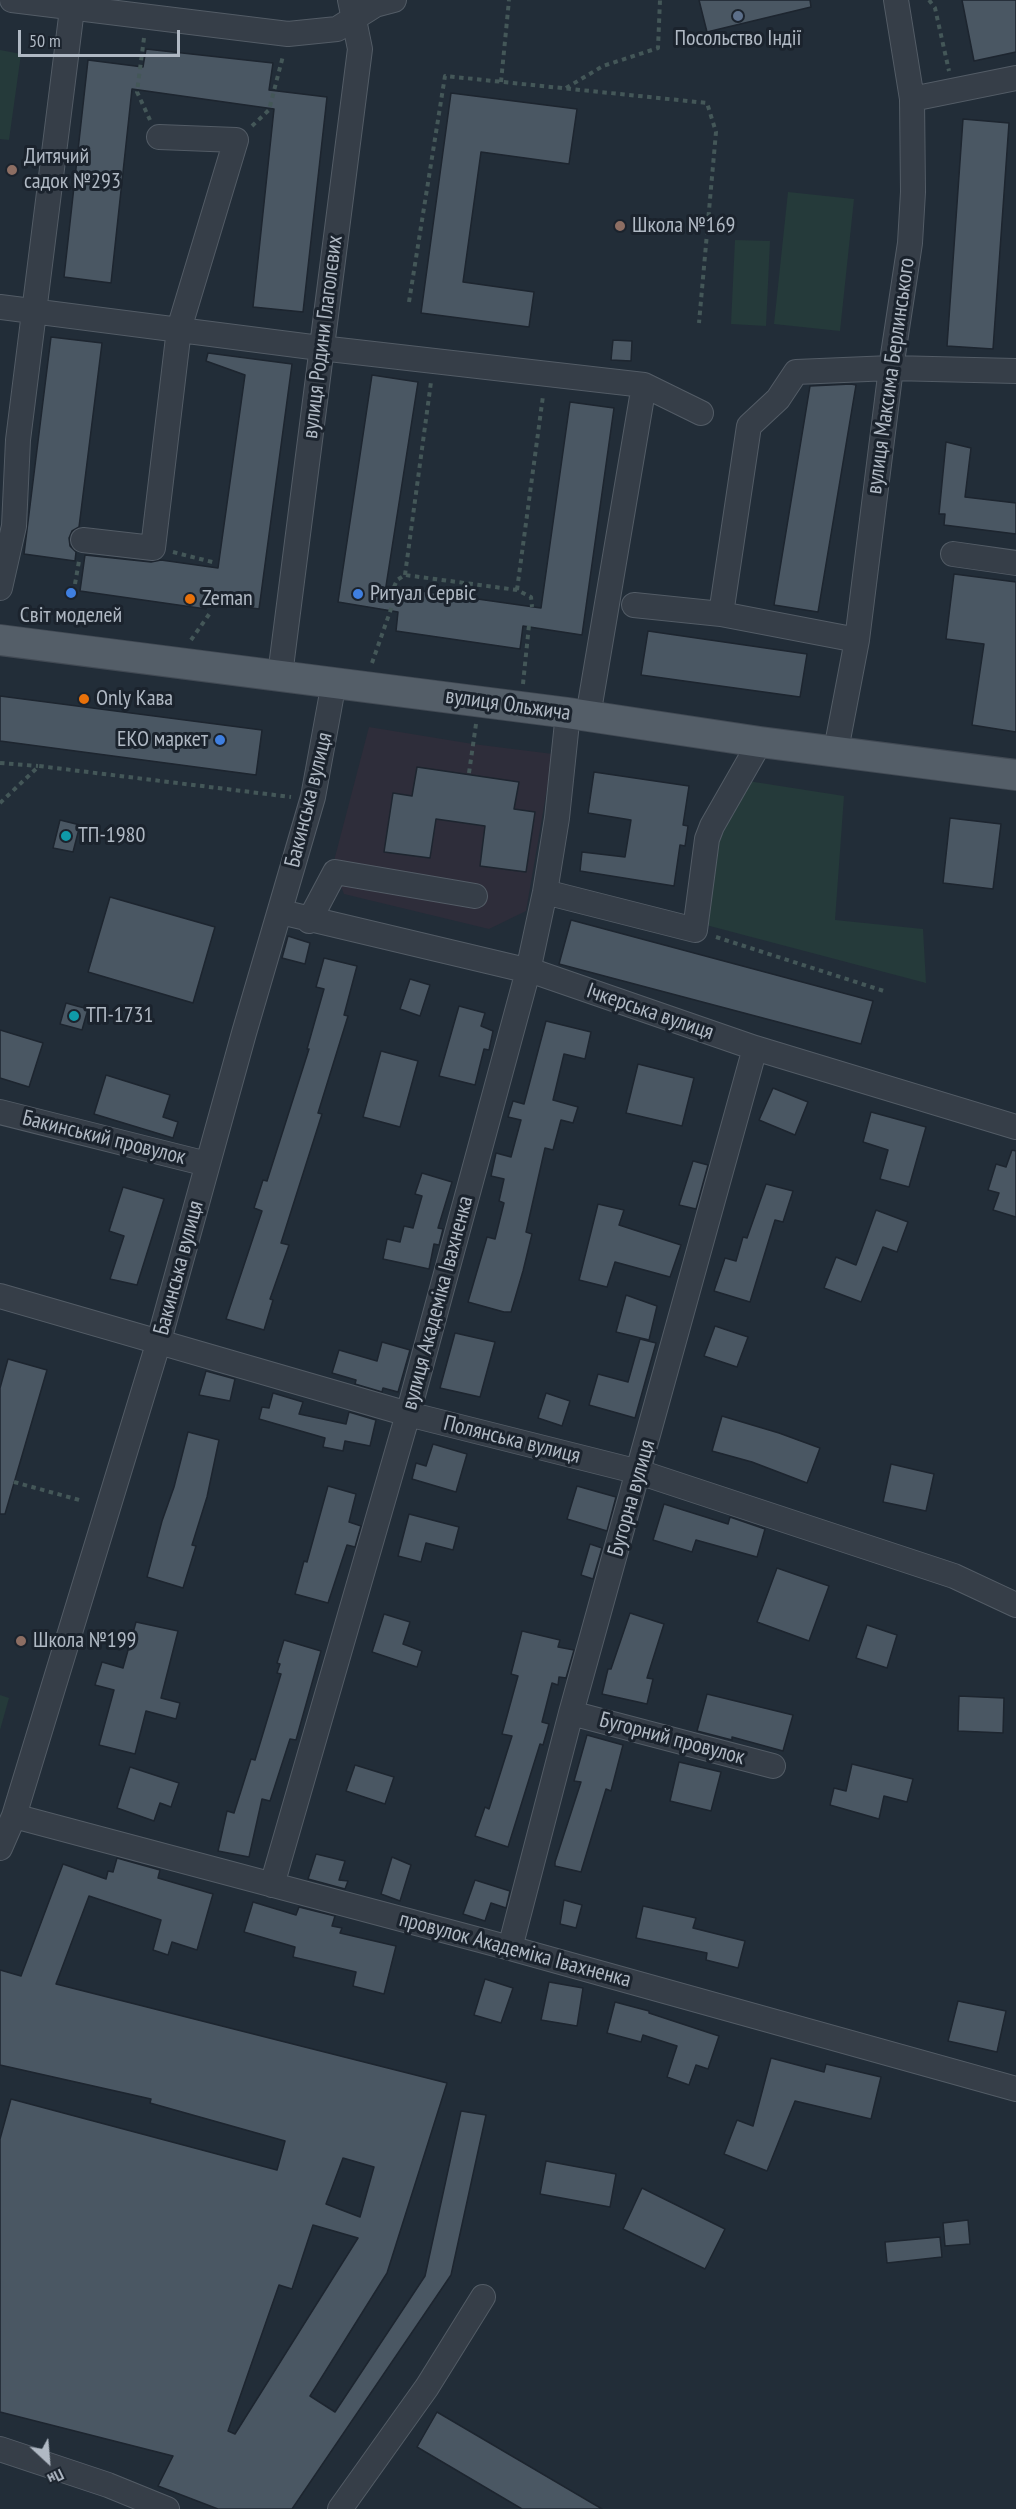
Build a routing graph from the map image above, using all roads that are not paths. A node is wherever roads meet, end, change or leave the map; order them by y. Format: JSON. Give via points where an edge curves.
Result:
{"nodes":[{"id":1,"x":12,"y":0,"type":"edge"},
{"id":2,"x":394,"y":0,"type":"edge"},
{"id":3,"x":896,"y":0,"type":"edge"},
{"id":4,"x":71,"y":4,"type":"edge"},
{"id":5,"x":352,"y":8,"type":"edge"},
{"id":6,"x":1016,"y":78,"type":"edge"},
{"id":7,"x":912,"y":99,"type":"junction"},
{"id":8,"x":159,"y":137,"type":"road end"},
{"id":9,"x":0,"y":307,"type":"edge"},
{"id":10,"x":34,"y":312,"type":"junction"},
{"id":11,"x":178,"y":329,"type":"junction"},
{"id":12,"x":323,"y":348,"type":"junction"},
{"id":13,"x":891,"y":368,"type":"junction"},
{"id":14,"x":1016,"y":372,"type":"edge"},
{"id":15,"x":644,"y":385,"type":"junction"},
{"id":16,"x":701,"y":413,"type":"dead end"},
{"id":17,"x":7,"y":525,"type":"edge"},
{"id":18,"x":83,"y":540,"type":"dead end"},
{"id":19,"x":953,"y":554,"type":"dead end"},
{"id":20,"x":1016,"y":563,"type":"edge"},
{"id":21,"x":0,"y":588,"type":"edge"},
{"id":22,"x":634,"y":605,"type":"dead end"},
{"id":23,"x":721,"y":614,"type":"junction"},
{"id":24,"x":857,"y":639,"type":"junction"},
{"id":25,"x":0,"y":640,"type":"edge"},
{"id":26,"x":280,"y":675,"type":"junction"},
{"id":27,"x":334,"y":682,"type":"junction"},
{"id":28,"x":578,"y":714,"type":"junction"},
{"id":29,"x":760,"y":741,"type":"junction"},
{"id":30,"x":836,"y":750,"type":"junction"},
{"id":31,"x":1016,"y":776,"type":"edge"},
{"id":32,"x":545,"y":892,"type":"junction"},
{"id":33,"x":475,"y":896,"type":"dead end"},
{"id":34,"x":280,"y":912,"type":"junction"},
{"id":35,"x":309,"y":921,"type":"junction"},
{"id":36,"x":528,"y":971,"type":"junction"},
{"id":37,"x":755,"y":1048,"type":"junction"},
{"id":38,"x":0,"y":1112,"type":"edge"},
{"id":39,"x":1016,"y":1127,"type":"edge"},
{"id":40,"x":207,"y":1164,"type":"junction"},
{"id":41,"x":0,"y":1296,"type":"edge"},
{"id":42,"x":158,"y":1344,"type":"junction"},
{"id":43,"x":408,"y":1414,"type":"junction"},
{"id":44,"x":639,"y":1472,"type":"junction"},
{"id":45,"x":1016,"y":1605,"type":"edge"},
{"id":46,"x":571,"y":1713,"type":"junction"},
{"id":47,"x":772,"y":1766,"type":"dead end"},
{"id":48,"x":14,"y":1816,"type":"junction"},
{"id":49,"x":0,"y":1848,"type":"edge"},
{"id":50,"x":272,"y":1885,"type":"junction"},
{"id":51,"x":510,"y":1948,"type":"junction"},
{"id":52,"x":1016,"y":2089,"type":"edge"},
{"id":53,"x":483,"y":2297,"type":"dead end"},
{"id":54,"x":0,"y":2449,"type":"edge"},
{"id":55,"x":144,"y":2504,"type":"edge"},
{"id":56,"x":167,"y":2509,"type":"edge"},
{"id":57,"x":340,"y":2509,"type":"edge"}],
"edges":[{"from":1,"to":4,"type":"street"},
{"from":2,"to":5,"type":"street"},
{"from":3,"to":7,"type":"street","name":"вулиця Максима Берлинського"},
{"from":4,"to":5,"type":"street","via":[[288,34],[337,29]]},
{"from":4,"to":10,"type":"street"},
{"from":5,"to":12,"type":"street","name":"вулиця Родини Глаголєвих","via":[[360,49]]},
{"from":6,"to":7,"type":"street"},
{"from":7,"to":13,"type":"street","name":"вулиця Максима Берлинського","via":[[910,243]]},
{"from":8,"to":11,"type":"street","via":[[236,140]]},
{"from":9,"to":10,"type":"street"},
{"from":10,"to":11,"type":"street"},
{"from":10,"to":17,"type":"street"},
{"from":11,"to":12,"type":"street"},
{"from":11,"to":18,"type":"street","via":[[153,548]]},
{"from":12,"to":15,"type":"street"},
{"from":12,"to":26,"type":"street","name":"вулиця Родини Глаголєвих"},
{"from":13,"to":14,"type":"street"},
{"from":13,"to":23,"type":"street","via":[[796,372],[778,399],[749,426]]},
{"from":13,"to":24,"type":"street","name":"вулиця Максима Берлинського"},
{"from":15,"to":16,"type":"street"},
{"from":15,"to":28,"type":"street","name":"вулиця Академіка Івахненка"},
{"from":17,"to":21,"type":"street"},
{"from":19,"to":20,"type":"street"},
{"from":22,"to":23,"type":"street"},
{"from":23,"to":24,"type":"street"},
{"from":24,"to":30,"type":"street","name":"вулиця Максима Берлинського"},
{"from":25,"to":26,"type":"main road","name":"вулиця Ольжича"},
{"from":26,"to":27,"type":"main road","name":"вулиця Ольжича"},
{"from":27,"to":28,"type":"main road","name":"вулиця Ольжича"},
{"from":27,"to":34,"type":"street","name":"Бакинська вулиця","via":[[313,797]]},
{"from":28,"to":29,"type":"main road","name":"вулиця Ольжича"},
{"from":28,"to":32,"type":"street","name":"вулиця Академіка Івахненка"},
{"from":29,"to":30,"type":"main road","name":"вулиця Ольжича"},
{"from":29,"to":32,"type":"street","via":[[707,839],[695,930]]},
{"from":30,"to":31,"type":"main road","name":"вулиця Ольжича"},
{"from":32,"to":36,"type":"street","name":"вулиця Академіка Івахненка"},
{"from":33,"to":35,"type":"street","via":[[335,872]]},
{"from":34,"to":35,"type":"street","name":"Ічкерська вулиця"},
{"from":34,"to":40,"type":"street","name":"Бакинська вулиця"},
{"from":35,"to":36,"type":"street","name":"Ічкерська вулиця"},
{"from":36,"to":37,"type":"street","name":"Ічкерська вулиця"},
{"from":36,"to":43,"type":"street","name":"вулиця Академіка Івахненка"},
{"from":37,"to":39,"type":"street","name":"Ічкерська вулиця"},
{"from":37,"to":44,"type":"street","name":"Бугорна вулиця"},
{"from":38,"to":40,"type":"street","name":"Бакинський провулок"},
{"from":40,"to":42,"type":"street","name":"Бакинська вулиця"},
{"from":41,"to":42,"type":"street","name":"Полянська вулиця"},
{"from":42,"to":43,"type":"street","name":"Полянська вулиця"},
{"from":42,"to":48,"type":"street","name":"Бакинська вулиця"},
{"from":43,"to":44,"type":"street","name":"Полянська вулиця"},
{"from":43,"to":50,"type":"street","name":"вулиця Академіка Івахненка"},
{"from":44,"to":45,"type":"street","name":"Полянська вулиця","via":[[954,1576]]},
{"from":44,"to":46,"type":"street","name":"Бугорна вулиця"},
{"from":46,"to":47,"type":"street","name":"Бугорний провулок"},
{"from":46,"to":51,"type":"street","name":"Бугорна вулиця"},
{"from":48,"to":49,"type":"street","name":"Бакинська вулиця"},
{"from":48,"to":50,"type":"street","name":"провулок Академіка Івахненка"},
{"from":50,"to":51,"type":"street","name":"провулок Академіка Івахненка"},
{"from":51,"to":52,"type":"street","name":"провулок Академіка Івахненка"},
{"from":53,"to":57,"type":"street","via":[[427,2387]]},
{"from":54,"to":55,"type":"street"},
{"from":55,"to":56,"type":"street"}]}
